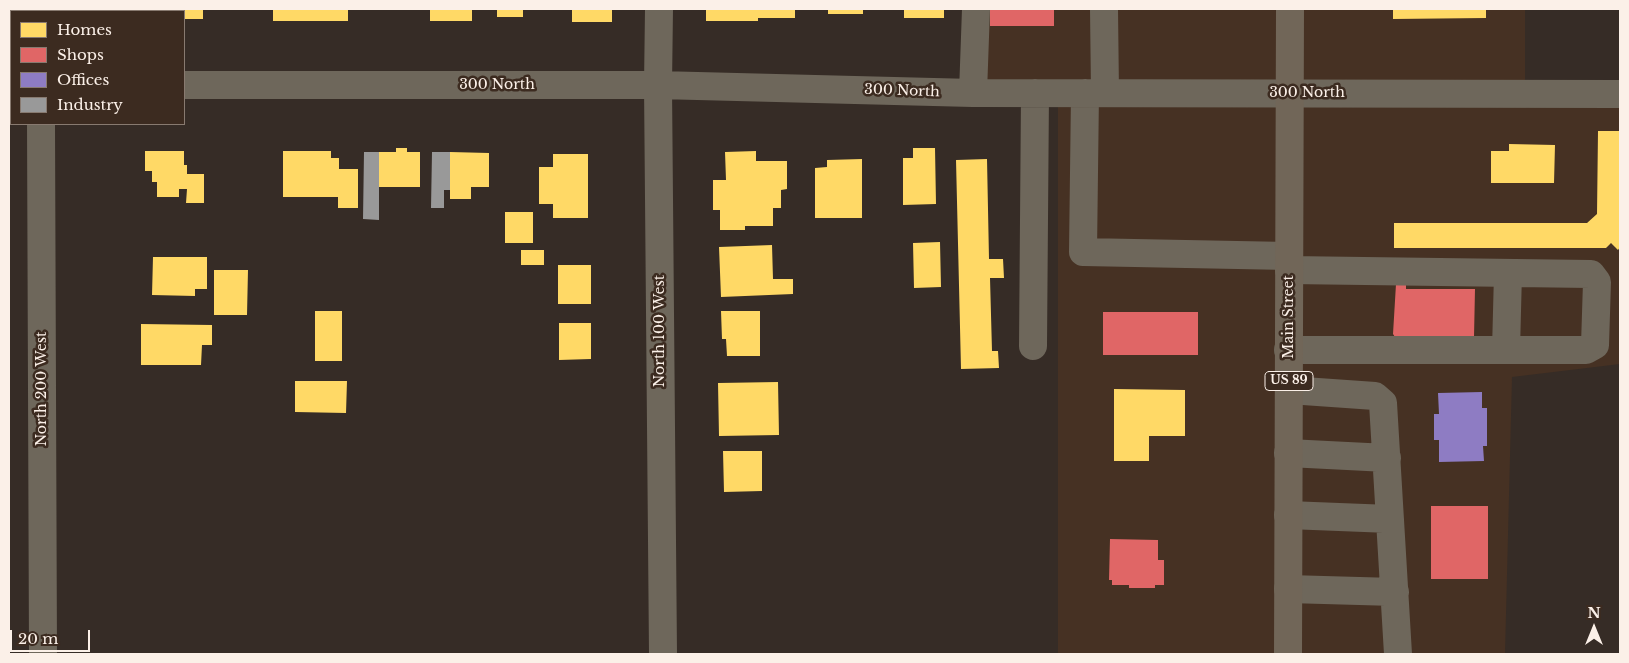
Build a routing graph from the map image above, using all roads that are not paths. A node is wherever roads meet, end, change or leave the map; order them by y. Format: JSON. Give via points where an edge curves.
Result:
{"nodes":[{"id":1,"x":659,"y":9,"type":"edge"},
{"id":2,"x":976,"y":9,"type":"edge"},
{"id":3,"x":1104,"y":9,"type":"edge"},
{"id":4,"x":1290,"y":9,"type":"edge"},
{"id":5,"x":185,"y":85,"type":"edge"},
{"id":6,"x":658,"y":85,"type":"junction"},
{"id":7,"x":973,"y":93,"type":"junction"},
{"id":8,"x":1035,"y":93,"type":"junction"},
{"id":9,"x":1095,"y":93,"type":"junction"},
{"id":10,"x":1289,"y":93,"type":"junction"},
{"id":11,"x":1620,"y":94,"type":"edge"},
{"id":12,"x":41,"y":125,"type":"edge"},
{"id":13,"x":1289,"y":263,"type":"junction"},
{"id":14,"x":1508,"y":273,"type":"junction"},
{"id":15,"x":1033,"y":346,"type":"dead end"},
{"id":16,"x":1288,"y":350,"type":"junction"},
{"id":17,"x":1506,"y":350,"type":"junction"},
{"id":18,"x":1289,"y":390,"type":"junction"},
{"id":19,"x":1288,"y":453,"type":"junction"},
{"id":20,"x":1386,"y":458,"type":"junction"},
{"id":21,"x":1288,"y":515,"type":"junction"},
{"id":22,"x":1390,"y":519,"type":"junction"},
{"id":23,"x":1288,"y":589,"type":"junction"},
{"id":24,"x":1395,"y":592,"type":"junction"},
{"id":25,"x":43,"y":654,"type":"edge"},
{"id":26,"x":663,"y":654,"type":"edge"},
{"id":27,"x":1288,"y":654,"type":"edge"},
{"id":28,"x":1398,"y":654,"type":"edge"}],
"edges":[{"from":1,"to":6,"type":"street","name":"North 100 West"},
{"from":2,"to":7,"type":"street"},
{"from":3,"to":9,"type":"street"},
{"from":4,"to":10,"type":"main road","name":"Main Street","number":"US 89"},
{"from":5,"to":6,"type":"street","name":"300 North"},
{"from":6,"to":7,"type":"street","name":"300 North"},
{"from":6,"to":26,"type":"street","name":"North 100 West"},
{"from":7,"to":8,"type":"street","name":"300 North"},
{"from":8,"to":9,"type":"street","name":"300 North"},
{"from":8,"to":15,"type":"street"},
{"from":9,"to":10,"type":"street","name":"300 North"},
{"from":9,"to":13,"type":"street","via":[[1083,252]]},
{"from":10,"to":11,"type":"street","name":"300 North"},
{"from":10,"to":13,"type":"main road","name":"Main Street","number":"US 89"},
{"from":12,"to":25,"type":"street","name":"North 200 West"},
{"from":13,"to":14,"type":"street"},
{"from":13,"to":16,"type":"main road","name":"Main Street","number":"US 89"},
{"from":14,"to":17,"type":"street"},
{"from":14,"to":17,"type":"street","via":[[1591,274],[1597,282],[1595,344],[1586,350]]},
{"from":16,"to":17,"type":"street"},
{"from":16,"to":18,"type":"main road","name":"Main Street","number":"US 89"},
{"from":18,"to":19,"type":"main road","name":"Main Street","number":"US 89"},
{"from":18,"to":20,"type":"street","via":[[1375,396],[1383,403]]},
{"from":19,"to":20,"type":"street"},
{"from":19,"to":21,"type":"main road","name":"Main Street","number":"US 89"},
{"from":20,"to":22,"type":"street"},
{"from":21,"to":22,"type":"street"},
{"from":21,"to":23,"type":"main road","name":"Main Street","number":"US 89"},
{"from":22,"to":24,"type":"street"},
{"from":23,"to":24,"type":"street"},
{"from":23,"to":27,"type":"main road","name":"Main Street","number":"US 89"},
{"from":24,"to":28,"type":"street"}]}
